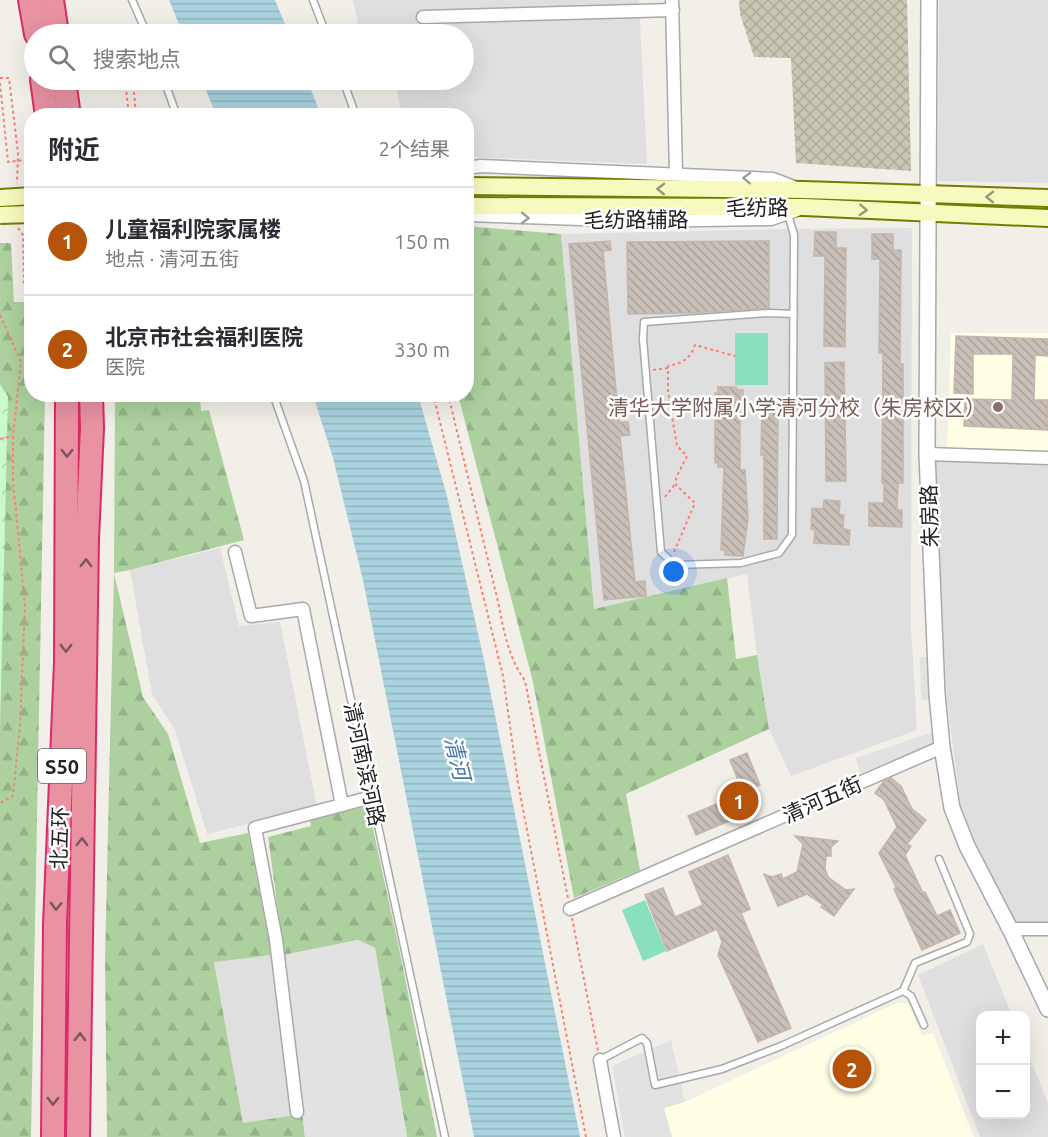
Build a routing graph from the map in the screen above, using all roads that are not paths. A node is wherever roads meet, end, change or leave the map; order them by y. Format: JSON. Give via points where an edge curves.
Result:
{"nodes":[{"id":1,"x":30,"y":0,"type":"edge"},
{"id":2,"x":52,"y":0,"type":"edge"},
{"id":3,"x":132,"y":0,"type":"edge"},
{"id":4,"x":313,"y":0,"type":"edge"},
{"id":5,"x":929,"y":0,"type":"edge"},
{"id":6,"x":672,"y":5,"type":"edge"},
{"id":7,"x":423,"y":17,"type":"dead end"},
{"id":8,"x":34,"y":24,"type":"edge"},
{"id":9,"x":56,"y":24,"type":"edge"},
{"id":10,"x":143,"y":24,"type":"edge"},
{"id":11,"x":322,"y":24,"type":"edge"},
{"id":12,"x":43,"y":90,"type":"edge"},
{"id":13,"x":65,"y":90,"type":"edge"},
{"id":14,"x":168,"y":90,"type":"edge"},
{"id":15,"x":347,"y":90,"type":"edge"},
{"id":16,"x":45,"y":108,"type":"edge"},
{"id":17,"x":68,"y":108,"type":"edge"},
{"id":18,"x":174,"y":108,"type":"edge"},
{"id":19,"x":353,"y":108,"type":"edge"},
{"id":20,"x":474,"y":167,"type":"edge"},
{"id":21,"x":676,"y":174,"type":"junction"},
{"id":22,"x":474,"y":186,"type":"edge"},
{"id":23,"x":929,"y":195,"type":"junction"},
{"id":24,"x":24,"y":196,"type":"edge"},
{"id":25,"x":0,"y":198,"type":"edge"},
{"id":26,"x":1048,"y":198,"type":"edge"},
{"id":27,"x":804,"y":199,"type":"junction"},
{"id":28,"x":474,"y":206,"type":"edge"},
{"id":29,"x":787,"y":213,"type":"junction"},
{"id":30,"x":930,"y":213,"type":"junction"},
{"id":31,"x":24,"y":215,"type":"edge"},
{"id":32,"x":474,"y":215,"type":"edge"},
{"id":33,"x":0,"y":217,"type":"edge"},
{"id":34,"x":1048,"y":218,"type":"edge"},
{"id":35,"x":794,"y":314,"type":"junction"},
{"id":36,"x":67,"y":402,"type":"edge"},
{"id":37,"x":92,"y":402,"type":"edge"},
{"id":38,"x":276,"y":402,"type":"edge"},
{"id":39,"x":927,"y":454,"type":"junction"},
{"id":40,"x":1048,"y":458,"type":"edge"},
{"id":41,"x":235,"y":552,"type":"dead end"},
{"id":42,"x":942,"y":747,"type":"junction"},
{"id":43,"x":372,"y":797,"type":"junction"},
{"id":44,"x":342,"y":805,"type":"junction"},
{"id":45,"x":939,"y":859,"type":"dead end"},
{"id":46,"x":570,"y":909,"type":"road end"},
{"id":47,"x":1010,"y":929,"type":"junction"},
{"id":48,"x":1048,"y":929,"type":"edge"},
{"id":49,"x":903,"y":991,"type":"junction"},
{"id":50,"x":1048,"y":1009,"type":"edge"},
{"id":51,"x":924,"y":1025,"type":"dead end"},
{"id":52,"x":600,"y":1060,"type":"joint"},
{"id":53,"x":297,"y":1112,"type":"dead end"},
{"id":54,"x":53,"y":1137,"type":"edge"},
{"id":55,"x":79,"y":1137,"type":"edge"},
{"id":56,"x":444,"y":1137,"type":"edge"},
{"id":57,"x":614,"y":1137,"type":"edge"}],
"edges":[{"from":1,"to":8,"type":"highway"},
{"from":2,"to":9,"type":"highway"},
{"from":3,"to":10,"type":"lane"},
{"from":4,"to":11,"type":"lane"},
{"from":5,"to":23,"type":"street","name":"朱房路"},
{"from":6,"to":7,"type":"street"},
{"from":6,"to":21,"type":"street"},
{"from":12,"to":16,"type":"highway"},
{"from":13,"to":17,"type":"highway"},
{"from":14,"to":18,"type":"lane"},
{"from":15,"to":19,"type":"lane"},
{"from":20,"to":21,"type":"street","name":"毛纺路辅路"},
{"from":27,"to":21,"type":"street","name":"毛纺路辅路","one_way":true,"via":[[772,179]]},
{"from":27,"to":22,"type":"main road","name":"毛纺路","one_way":true},
{"from":26,"to":23,"type":"main road","one_way":true},
{"from":23,"to":27,"type":"main road"},
{"from":23,"to":30,"type":"street","name":"朱房路"},
{"from":24,"to":25,"type":"main road","bridge":true},
{"from":25,"to":33,"type":"street","via":[[7,206]]},
{"from":27,"to":28,"type":"main road","name":"毛纺路"},
{"from":27,"to":29,"type":"street","name":"毛纺路辅路"},
{"from":27,"to":30,"type":"main road","name":"毛纺路","one_way":true},
{"from":32,"to":29,"type":"street","name":"毛纺路辅路","one_way":true,"via":[[640,220],[771,219]]},
{"from":29,"to":35,"type":"lane","via":[[794,235]]},
{"from":30,"to":34,"type":"main road","name":"毛纺路"},
{"from":30,"to":39,"type":"street","name":"朱房路"},
{"from":31,"to":33,"type":"main road","bridge":true},
{"from":35,"to":35,"type":"lane","via":[[644,322],[661,552],[675,565],[741,563],[778,553],[792,535]]},
{"from":36,"to":54,"type":"highway","name":"北五环","number":"S50","one_way":true,"via":[[66,662],[55,924]]},
{"from":55,"to":37,"type":"highway","name":"北五环","number":"S50","one_way":true,"via":[[86,563]]},
{"from":38,"to":43,"type":"lane","name":"清河南滨河路","via":[[304,481]]},
{"from":39,"to":40,"type":"street"},
{"from":39,"to":42,"type":"street","name":"朱房路"},
{"from":41,"to":44,"type":"street","via":[[251,616],[303,609]]},
{"from":42,"to":46,"type":"street","name":"清河五街"},
{"from":42,"to":47,"type":"street","name":"朱房路","via":[[952,808]]},
{"from":43,"to":44,"type":"street"},
{"from":43,"to":56,"type":"lane","name":"清河南滨河路"},
{"from":44,"to":53,"type":"street","via":[[255,828],[276,940]]},
{"from":45,"to":49,"type":"lane","via":[[970,934],[967,942],[915,963]]},
{"from":47,"to":48,"type":"street"},
{"from":47,"to":50,"type":"street","name":"朱房路"},
{"from":49,"to":51,"type":"lane","via":[[911,996]]},
{"from":49,"to":52,"type":"lane","via":[[722,1069],[654,1085],[642,1038]]},
{"from":52,"to":57,"type":"street"}]}
